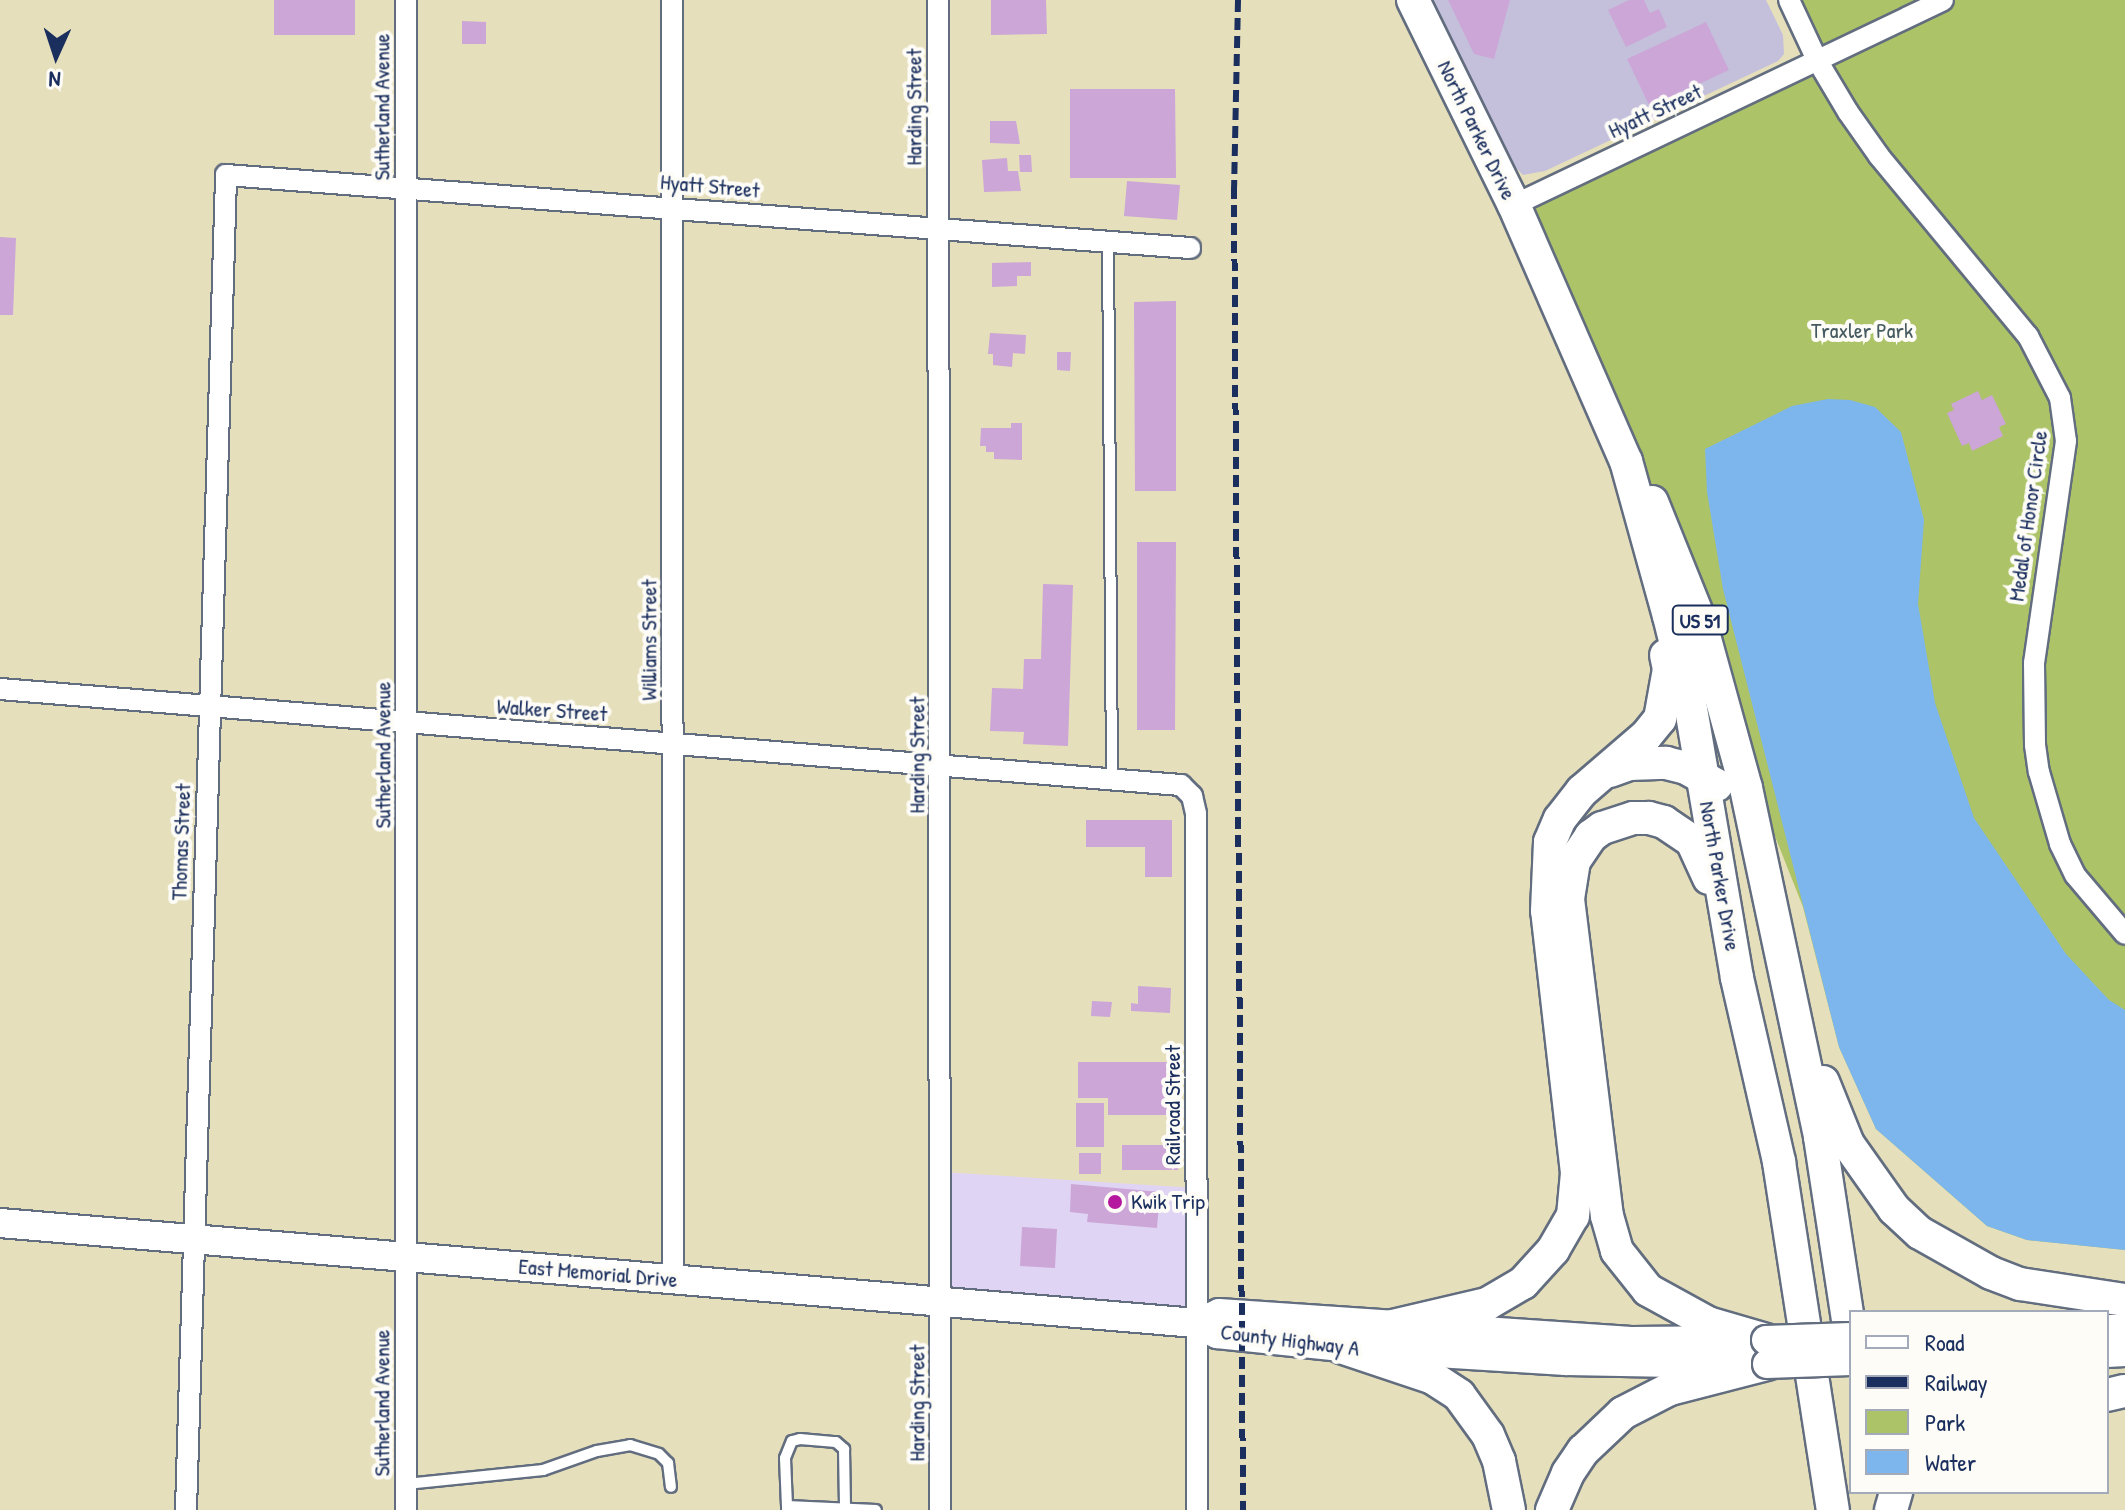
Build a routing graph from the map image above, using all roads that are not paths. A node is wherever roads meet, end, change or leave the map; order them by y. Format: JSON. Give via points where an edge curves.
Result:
{"nodes":[{"id":1,"x":406,"y":0,"type":"edge"},
{"id":2,"x":672,"y":0,"type":"edge"},
{"id":3,"x":938,"y":0,"type":"edge"},
{"id":4,"x":1413,"y":0,"type":"edge"},
{"id":5,"x":1789,"y":0,"type":"edge"},
{"id":6,"x":1943,"y":0,"type":"edge"},
{"id":7,"x":1817,"y":60,"type":"junction"},
{"id":8,"x":226,"y":175,"type":"joint"},
{"id":9,"x":406,"y":186,"type":"junction"},
{"id":10,"x":1514,"y":205,"type":"junction"},
{"id":11,"x":674,"y":207,"type":"junction"},
{"id":12,"x":938,"y":228,"type":"junction"},
{"id":13,"x":1108,"y":242,"type":"junction"},
{"id":14,"x":1190,"y":248,"type":"dead end"},
{"id":15,"x":1538,"y":261,"type":"junction"},
{"id":16,"x":1659,"y":588,"type":"junction"},
{"id":17,"x":0,"y":689,"type":"edge"},
{"id":18,"x":209,"y":708,"type":"junction"},
{"id":19,"x":407,"y":723,"type":"junction"},
{"id":20,"x":672,"y":743,"type":"junction"},
{"id":21,"x":942,"y":765,"type":"junction"},
{"id":22,"x":1603,"y":774,"type":"junction"},
{"id":23,"x":1112,"y":777,"type":"junction"},
{"id":24,"x":1703,"y":777,"type":"junction"},
{"id":25,"x":1192,"y":796,"type":"joint"},
{"id":26,"x":1760,"y":859,"type":"junction"},
{"id":27,"x":2125,"y":934,"type":"edge"},
{"id":28,"x":1737,"y":978,"type":"junction"},
{"id":29,"x":1791,"y":1003,"type":"junction"},
{"id":30,"x":0,"y":1223,"type":"edge"},
{"id":31,"x":193,"y":1239,"type":"junction"},
{"id":32,"x":405,"y":1257,"type":"junction"},
{"id":33,"x":673,"y":1280,"type":"junction"},
{"id":34,"x":2125,"y":1300,"type":"edge"},
{"id":35,"x":941,"y":1302,"type":"junction"},
{"id":36,"x":1197,"y":1323,"type":"junction"},
{"id":37,"x":1849,"y":1325,"type":"edge"},
{"id":38,"x":1388,"y":1327,"type":"junction"},
{"id":39,"x":1849,"y":1338,"type":"edge"},
{"id":40,"x":1341,"y":1347,"type":"junction"},
{"id":41,"x":1766,"y":1352,"type":"junction"},
{"id":42,"x":1849,"y":1361,"type":"edge"},
{"id":43,"x":1822,"y":1446,"type":"junction"},
{"id":44,"x":406,"y":1484,"type":"junction"},
{"id":45,"x":671,"y":1487,"type":"dead end"},
{"id":46,"x":787,"y":1508,"type":"edge"},
{"id":47,"x":845,"y":1509,"type":"edge"},
{"id":48,"x":186,"y":1510,"type":"edge"},
{"id":49,"x":406,"y":1510,"type":"edge"},
{"id":50,"x":876,"y":1510,"type":"edge"},
{"id":51,"x":940,"y":1510,"type":"edge"},
{"id":52,"x":1197,"y":1510,"type":"edge"},
{"id":53,"x":1509,"y":1510,"type":"edge"},
{"id":54,"x":1552,"y":1510,"type":"edge"},
{"id":55,"x":1825,"y":1510,"type":"edge"},
{"id":56,"x":1833,"y":1510,"type":"edge"}],
"edges":[{"from":1,"to":9,"type":"street","name":"Sutherland Avenue"},
{"from":2,"to":11,"type":"street","name":"Williams Street"},
{"from":3,"to":12,"type":"street","name":"Harding Street"},
{"from":4,"to":10,"type":"main road","name":"North Parker Drive","number":"US 51"},
{"from":5,"to":7,"type":"street","name":"Medal of Honor Circle"},
{"from":6,"to":7,"type":"street"},
{"from":7,"to":10,"type":"street","name":"Hyatt Street"},
{"from":7,"to":27,"type":"street","name":"Medal of Honor Circle","via":[[1879,156],[2033,343],[2060,398],[2066,441],[2036,647],[2035,745],[2060,844],[2075,875]]},
{"from":8,"to":9,"type":"street","name":"Hyatt Street"},
{"from":8,"to":18,"type":"street","name":"Thomas Street"},
{"from":9,"to":11,"type":"street","name":"Hyatt Street"},
{"from":9,"to":19,"type":"street","name":"Sutherland Avenue"},
{"from":10,"to":15,"type":"main road","name":"North Parker Drive","number":"US 51"},
{"from":11,"to":12,"type":"street","name":"Hyatt Street"},
{"from":11,"to":20,"type":"street","name":"Williams Street"},
{"from":12,"to":13,"type":"street","name":"Hyatt Street"},
{"from":12,"to":21,"type":"street","name":"Harding Street"},
{"from":13,"to":14,"type":"street","name":"Hyatt Street"},
{"from":13,"to":23,"type":"lane"},
{"from":15,"to":16,"type":"main road","name":"North Parker Drive","number":"US 51","via":[[1626,461]]},
{"from":15,"to":26,"type":"main road","name":"North Parker Drive","number":"US 51","via":[[1666,530],[1700,621]]},
{"from":16,"to":22,"type":"main road","via":[[1669,669],[1660,719]]},
{"from":16,"to":24,"type":"main road","name":"North Parker Drive","number":"US 51","via":[[1689,697]]},
{"from":17,"to":18,"type":"street","name":"Walker Street"},
{"from":18,"to":19,"type":"street","name":"Walker Street"},
{"from":18,"to":31,"type":"street","name":"Thomas Street"},
{"from":19,"to":20,"type":"street","name":"Walker Street"},
{"from":19,"to":32,"type":"street","name":"Sutherland Avenue"},
{"from":20,"to":21,"type":"street","name":"Walker Street"},
{"from":20,"to":33,"type":"street","name":"Williams Street"},
{"from":21,"to":23,"type":"street","name":"Walker Street"},
{"from":21,"to":35,"type":"street","name":"Harding Street"},
{"from":22,"to":24,"type":"main road","via":[[1629,764],[1656,763]]},
{"from":22,"to":38,"type":"main road","via":[[1560,819],[1550,842],[1547,872],[1577,1173],[1573,1216],[1553,1250],[1523,1283],[1487,1304]]},
{"from":23,"to":25,"type":"street","name":"Walker Street","via":[[1177,783]]},
{"from":24,"to":26,"type":"main road","via":[[1735,802]]},
{"from":24,"to":28,"type":"main road","name":"North Parker Drive","number":"US 51"},
{"from":25,"to":36,"type":"street","name":"Railroad Street"},
{"from":26,"to":29,"type":"main road","name":"North Parker Drive","number":"US 51"},
{"from":28,"to":41,"type":"main road","via":[[1704,862],[1692,841],[1649,818],[1616,822],[1591,836],[1574,861],[1568,899],[1611,1233],[1626,1264],[1648,1290]]},
{"from":28,"to":43,"type":"main road","name":"North Parker Drive","number":"US 51","via":[[1779,1162]]},
{"from":29,"to":34,"type":"main road","via":[[1848,1144],[1894,1209],[1920,1233],[2020,1284]]},
{"from":29,"to":37,"type":"main road","name":"North Parker Drive","number":"US 51","via":[[1820,1137]]},
{"from":30,"to":31,"type":"main road","name":"East Memorial Drive"},
{"from":31,"to":32,"type":"main road","name":"East Memorial Drive"},
{"from":31,"to":48,"type":"street","name":"Thomas Street"},
{"from":32,"to":33,"type":"main road","name":"East Memorial Drive"},
{"from":32,"to":44,"type":"street","name":"Sutherland Avenue"},
{"from":33,"to":35,"type":"main road","name":"East Memorial Drive"},
{"from":35,"to":36,"type":"main road","name":"East Memorial Drive"},
{"from":35,"to":51,"type":"street","name":"Harding Street"},
{"from":36,"to":38,"type":"main road","name":"County Highway A","via":[[1219,1313]]},
{"from":36,"to":40,"type":"main road","name":"County Highway A","via":[[1217,1334]]},
{"from":36,"to":52,"type":"street","name":"Railroad Street"},
{"from":38,"to":41,"type":"main road","name":"County Highway A"},
{"from":39,"to":41,"type":"main road","name":"County Highway A","bridge":true},
{"from":40,"to":41,"type":"main road","name":"County Highway A","via":[[1566,1361]]},
{"from":40,"to":53,"type":"main road","via":[[1433,1378],[1459,1395],[1488,1435]]},
{"from":41,"to":42,"type":"main road","name":"County Highway A","bridge":true},
{"from":41,"to":54,"type":"main road","via":[[1623,1413],[1583,1451]]},
{"from":43,"to":55,"type":"main road"},
{"from":43,"to":56,"type":"main road","name":"North Parker Drive","number":"US 51"},
{"from":44,"to":45,"type":"lane","via":[[543,1470],[630,1445],[659,1454],[668,1463]]},
{"from":44,"to":49,"type":"street","name":"Sutherland Avenue"},
{"from":46,"to":47,"type":"lane"},
{"from":46,"to":47,"type":"lane","via":[[785,1458],[792,1441],[800,1439],[836,1442],[844,1449]]},
{"from":47,"to":50,"type":"lane"}]}
